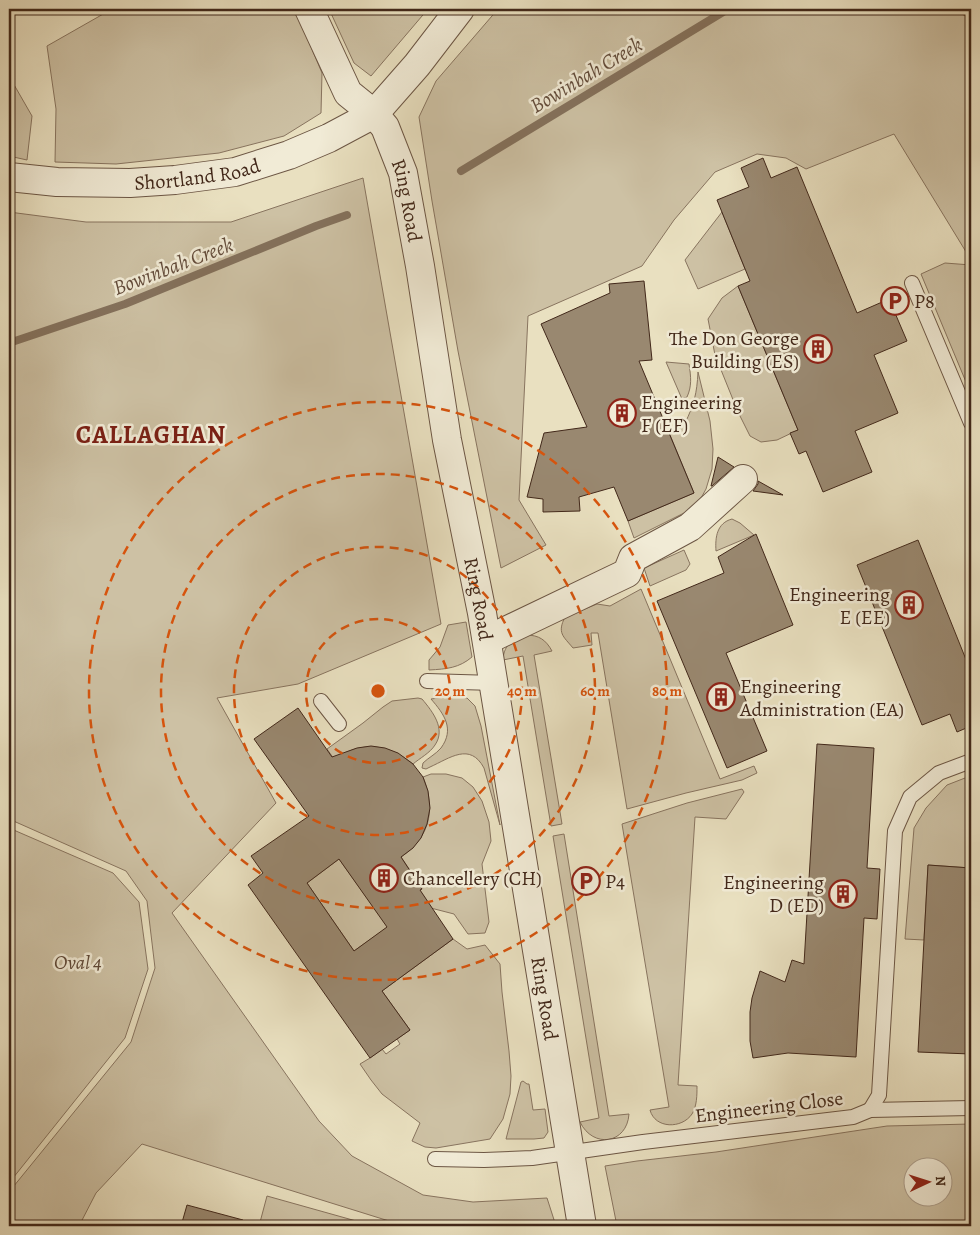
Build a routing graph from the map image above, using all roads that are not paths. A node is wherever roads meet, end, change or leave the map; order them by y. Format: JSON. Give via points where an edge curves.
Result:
{"nodes":[{"id":1,"x":309,"y":9,"type":"edge"},
{"id":2,"x":460,"y":9,"type":"edge"},
{"id":3,"x":374,"y":114,"type":"junction"},
{"id":4,"x":9,"y":177,"type":"edge"},
{"id":5,"x":912,"y":282,"type":"dead end"},
{"id":6,"x":971,"y":423,"type":"edge"},
{"id":7,"x":743,"y":479,"type":"dead end"},
{"id":8,"x":487,"y":640,"type":"junction"},
{"id":9,"x":427,"y":681,"type":"dead end"},
{"id":10,"x":494,"y":683,"type":"junction"},
{"id":11,"x":321,"y":701,"type":"dead end"},
{"id":12,"x":338,"y":724,"type":"dead end"},
{"id":13,"x":971,"y":761,"type":"edge"},
{"id":14,"x":971,"y":1108,"type":"edge"},
{"id":15,"x":870,"y":1110,"type":"junction"},
{"id":16,"x":571,"y":1152,"type":"junction"},
{"id":17,"x":435,"y":1159,"type":"dead end"},
{"id":18,"x":582,"y":1226,"type":"edge"}],
"edges":[{"from":1,"to":3,"type":"street","name":"Ring Road","via":[[348,93]]},
{"from":2,"to":3,"type":"street"},
{"from":3,"to":4,"type":"street","name":"Shortland Road","via":[[329,138],[235,172],[130,183],[58,182]]},
{"from":3,"to":8,"type":"street","name":"Ring Road","via":[[385,127],[404,173],[447,440]]},
{"from":5,"to":6,"type":"lane"},
{"from":7,"to":8,"type":"street","via":[[690,527],[634,558],[627,573]]},
{"from":8,"to":10,"type":"street","name":"Ring Road"},
{"from":9,"to":10,"type":"lane"},
{"from":10,"to":16,"type":"street","name":"Ring Road"},
{"from":11,"to":12,"type":"lane"},
{"from":13,"to":15,"type":"lane","via":[[939,773],[910,797],[895,831],[879,1095]]},
{"from":14,"to":15,"type":"lane","name":"Engineering Close"},
{"from":15,"to":16,"type":"lane","name":"Engineering Close","via":[[854,1117]]},
{"from":16,"to":17,"type":"lane","name":"Engineering Close","via":[[532,1158]]},
{"from":16,"to":18,"type":"street","name":"Ring Road"}]}
